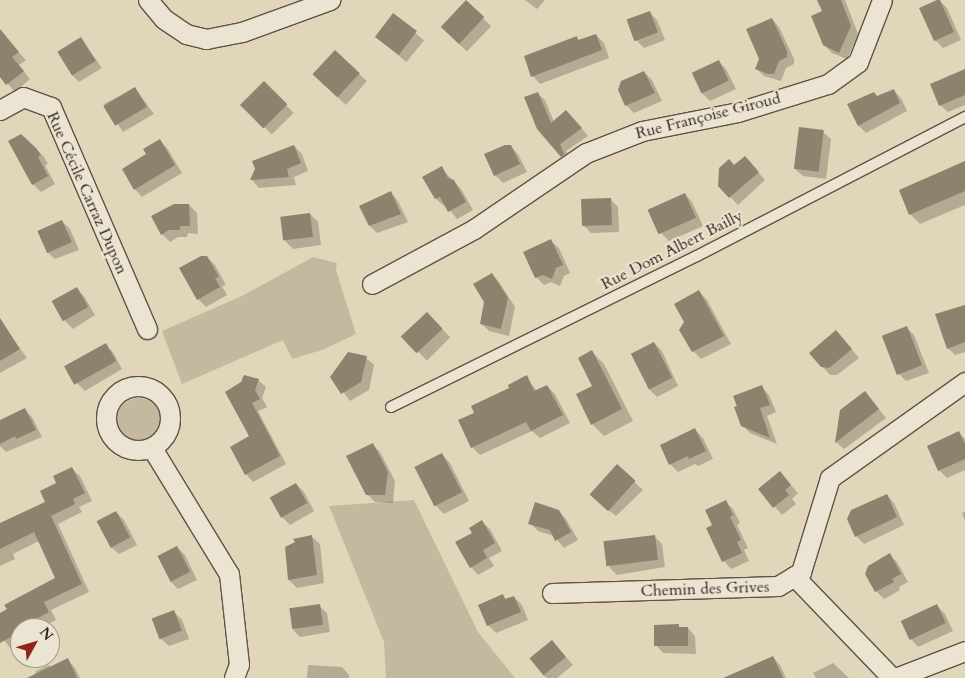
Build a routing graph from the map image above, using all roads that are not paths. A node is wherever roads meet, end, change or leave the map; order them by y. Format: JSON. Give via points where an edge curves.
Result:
{"nodes":[{"id":1,"x":148,"y":0,"type":"edge"},
{"id":2,"x":330,"y":0,"type":"edge"},
{"id":3,"x":882,"y":0,"type":"edge"},
{"id":4,"x":0,"y":110,"type":"edge"},
{"id":5,"x":965,"y":117,"type":"edge"},
{"id":6,"x":372,"y":284,"type":"dead end"},
{"id":7,"x":147,"y":329,"type":"dead end"},
{"id":8,"x":965,"y":382,"type":"edge"},
{"id":9,"x":390,"y":407,"type":"dead end"},
{"id":10,"x":152,"y":448,"type":"dead end"},
{"id":11,"x":794,"y":576,"type":"junction"},
{"id":12,"x":552,"y":593,"type":"dead end"},
{"id":13,"x":965,"y":651,"type":"edge"},
{"id":14,"x":234,"y":678,"type":"edge"},
{"id":15,"x":893,"y":678,"type":"edge"}],
"edges":[{"from":1,"to":2,"type":"street","via":[[164,19],[186,34],[206,39],[242,32]]},
{"from":3,"to":6,"type":"street","name":"Rue Françoise Giroud","via":[[858,62],[828,84],[738,112],[642,131],[586,152],[474,230]]},
{"from":4,"to":7,"type":"street","name":"Rue Cécile Carraz Dupon","via":[[23,97],[51,107]]},
{"from":5,"to":9,"type":"lane","name":"Rue Dom Albert Bailly","via":[[697,256]]},
{"from":8,"to":11,"type":"street","via":[[830,478],[801,572]]},
{"from":10,"to":14,"type":"street","via":[[229,574],[239,664]]},
{"from":11,"to":12,"type":"street","name":"Chemin des Grives","via":[[778,586]]},
{"from":11,"to":15,"type":"street"},
{"from":13,"to":15,"type":"street"}]}
